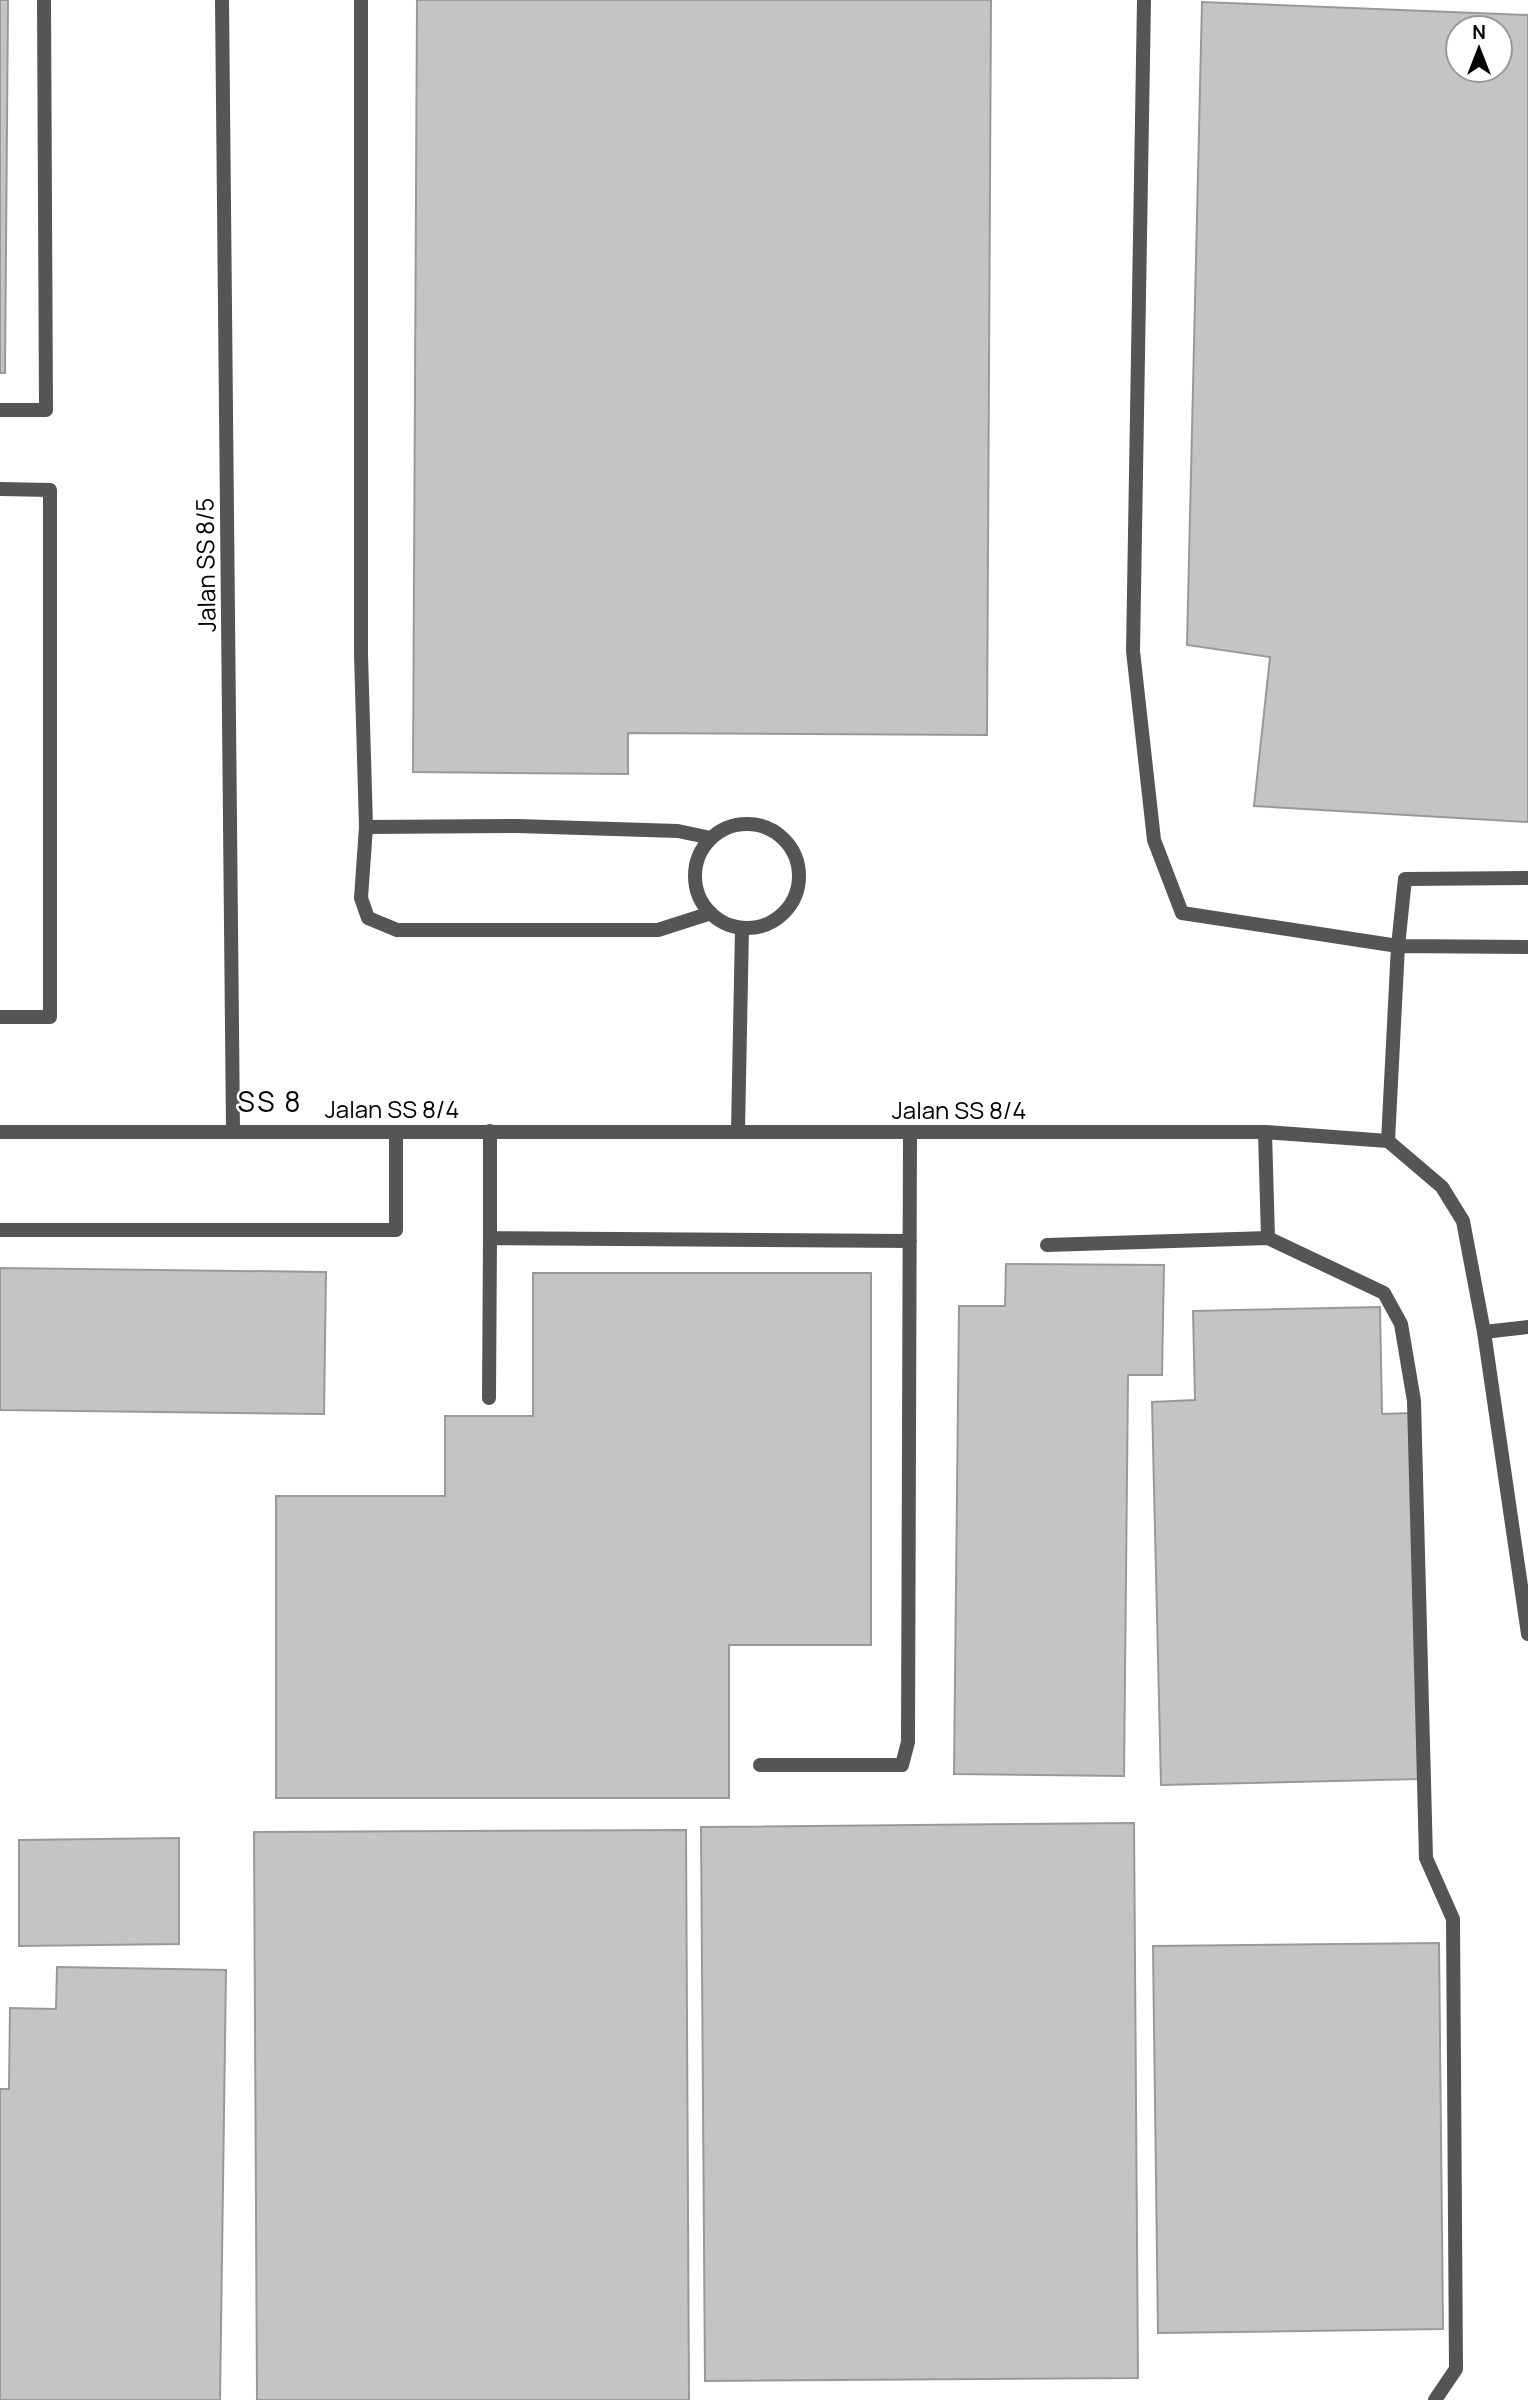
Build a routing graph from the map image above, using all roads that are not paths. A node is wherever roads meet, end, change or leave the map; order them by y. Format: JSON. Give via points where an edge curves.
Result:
{"nodes":[{"id":1,"x":44,"y":0,"type":"edge"},
{"id":2,"x":222,"y":0,"type":"edge"},
{"id":3,"x":361,"y":0,"type":"edge"},
{"id":4,"x":1144,"y":0,"type":"edge"},
{"id":5,"x":0,"y":410,"type":"edge"},
{"id":6,"x":0,"y":489,"type":"edge"},
{"id":7,"x":366,"y":827,"type":"junction"},
{"id":8,"x":710,"y":838,"type":"junction"},
{"id":9,"x":1528,"y":878,"type":"edge"},
{"id":10,"x":710,"y":914,"type":"junction"},
{"id":11,"x":742,"y":928,"type":"junction"},
{"id":12,"x":1398,"y":946,"type":"junction"},
{"id":13,"x":1528,"y":947,"type":"edge"},
{"id":14,"x":0,"y":1017,"type":"edge"},
{"id":15,"x":233,"y":1130,"type":"junction"},
{"id":16,"x":490,"y":1131,"type":"junction"},
{"id":17,"x":738,"y":1131,"type":"junction"},
{"id":18,"x":0,"y":1132,"type":"edge"},
{"id":19,"x":396,"y":1132,"type":"junction"},
{"id":20,"x":910,"y":1132,"type":"junction"},
{"id":21,"x":1265,"y":1132,"type":"junction"},
{"id":22,"x":1388,"y":1141,"type":"junction"},
{"id":23,"x":0,"y":1230,"type":"edge"},
{"id":24,"x":490,"y":1238,"type":"junction"},
{"id":25,"x":1268,"y":1238,"type":"junction"},
{"id":26,"x":910,"y":1241,"type":"junction"},
{"id":27,"x":1047,"y":1245,"type":"dead end"},
{"id":28,"x":1528,"y":1327,"type":"edge"},
{"id":29,"x":1484,"y":1332,"type":"junction"},
{"id":30,"x":489,"y":1398,"type":"dead end"},
{"id":31,"x":1528,"y":1634,"type":"edge"},
{"id":32,"x":760,"y":1765,"type":"dead end"},
{"id":33,"x":1435,"y":2400,"type":"edge"}],
"edges":[{"from":1,"to":5,"type":"street","via":[[46,410]]},
{"from":2,"to":15,"type":"street","name":"Jalan SS 8/5"},
{"from":3,"to":7,"type":"street","via":[[361,653]]},
{"from":4,"to":12,"type":"street","via":[[1133,651],[1154,839],[1182,913]]},
{"from":6,"to":14,"type":"street","via":[[50,490],[50,1017]]},
{"from":7,"to":8,"type":"street","via":[[678,831]]},
{"from":7,"to":10,"type":"street","via":[[361,898],[368,918],[397,930],[658,930]]},
{"from":8,"to":10,"type":"street","via":[[698,856],[694,876],[699,897]]},
{"from":8,"to":11,"type":"street","via":[[728,827],[748,823],[769,828],[786,840],[797,858],[800,879],[794,899],[782,915],[763,926]]},
{"from":9,"to":12,"type":"street","via":[[1405,879]]},
{"from":10,"to":11,"type":"street"},
{"from":11,"to":17,"type":"street"},
{"from":12,"to":13,"type":"street"},
{"from":12,"to":22,"type":"street"},
{"from":15,"to":18,"type":"street","name":"Jalan SS 8/4"},
{"from":15,"to":19,"type":"street","name":"Jalan SS 8/4"},
{"from":16,"to":17,"type":"street","name":"Jalan SS 8/4"},
{"from":16,"to":19,"type":"street","name":"Jalan SS 8/4"},
{"from":16,"to":24,"type":"street"},
{"from":17,"to":20,"type":"street","name":"Jalan SS 8/4"},
{"from":19,"to":23,"type":"street","via":[[396,1230]]},
{"from":20,"to":21,"type":"street","name":"Jalan SS 8/4"},
{"from":20,"to":26,"type":"street"},
{"from":21,"to":22,"type":"street","name":"Jalan SS 8/4"},
{"from":21,"to":25,"type":"street"},
{"from":22,"to":29,"type":"street","via":[[1443,1187],[1463,1221]]},
{"from":24,"to":26,"type":"street"},
{"from":24,"to":30,"type":"street"},
{"from":25,"to":27,"type":"street"},
{"from":25,"to":33,"type":"street","via":[[1384,1293],[1401,1324],[1414,1401],[1426,1858],[1452,1919],[1456,2369]]},
{"from":26,"to":32,"type":"street","via":[[908,1742],[902,1765]]},
{"from":28,"to":29,"type":"street"},
{"from":29,"to":31,"type":"street"}]}
